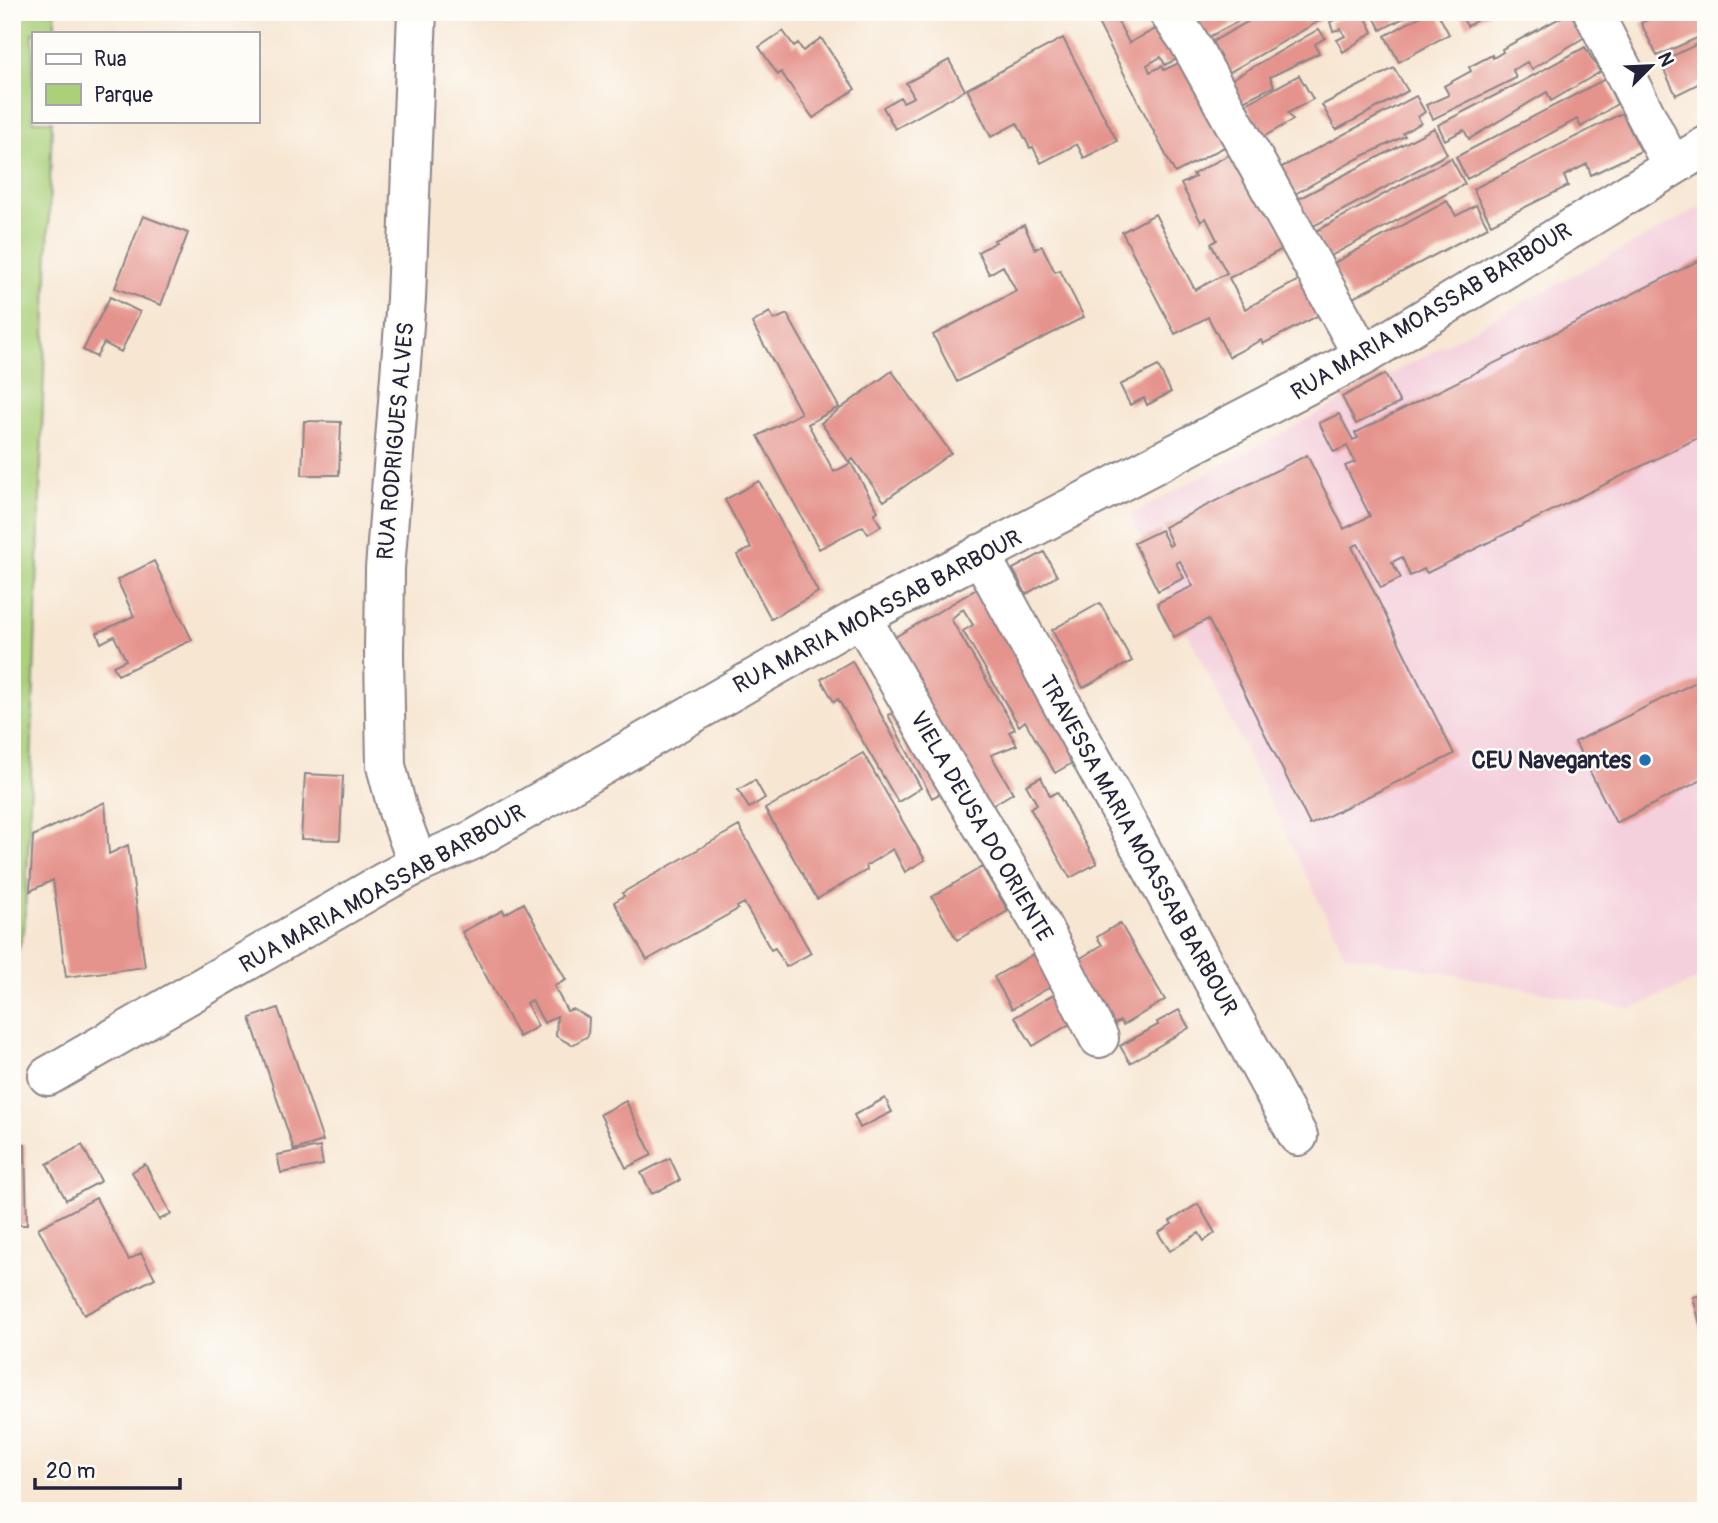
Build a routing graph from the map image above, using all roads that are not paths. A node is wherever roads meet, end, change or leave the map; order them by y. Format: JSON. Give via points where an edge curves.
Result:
{"nodes":[{"id":1,"x":416,"y":12,"type":"edge"},
{"id":2,"x":1592,"y":12,"type":"edge"},
{"id":3,"x":1178,"y":26,"type":"edge"},
{"id":4,"x":1706,"y":146,"type":"edge"},
{"id":5,"x":1672,"y":166,"type":"junction"},
{"id":6,"x":1363,"y":356,"type":"junction"},
{"id":7,"x":980,"y":555,"type":"junction"},
{"id":8,"x":861,"y":617,"type":"junction"},
{"id":9,"x":418,"y":864,"type":"junction"},
{"id":10,"x":1099,"y":1038,"type":"dead end"},
{"id":11,"x":48,"y":1076,"type":"dead end"},
{"id":12,"x":1298,"y":1136,"type":"dead end"}],
"edges":[{"from":1,"to":9,"type":"street","name":"RUA RODRIGUES ALVES","via":[[406,299],[384,569],[384,654],[386,766]]},
{"from":2,"to":5,"type":"street"},
{"from":3,"to":6,"type":"street"},
{"from":4,"to":5,"type":"street","name":"RUA MARIA MOASSAB BARBOUR"},
{"from":5,"to":6,"type":"street","name":"RUA MARIA MOASSAB BARBOUR"},
{"from":6,"to":7,"type":"street","name":"RUA MARIA MOASSAB BARBOUR"},
{"from":7,"to":8,"type":"street","name":"RUA MARIA MOASSAB BARBOUR"},
{"from":7,"to":12,"type":"street","name":"TRAVESSA MARIA MOASSAB BARBOUR"},
{"from":8,"to":9,"type":"street","name":"RUA MARIA MOASSAB BARBOUR","via":[[473,840]]},
{"from":8,"to":10,"type":"street","name":"VIELA DEUSA DO ORIENTE","via":[[1040,923]]},
{"from":9,"to":11,"type":"street","name":"RUA MARIA MOASSAB BARBOUR"}]}
